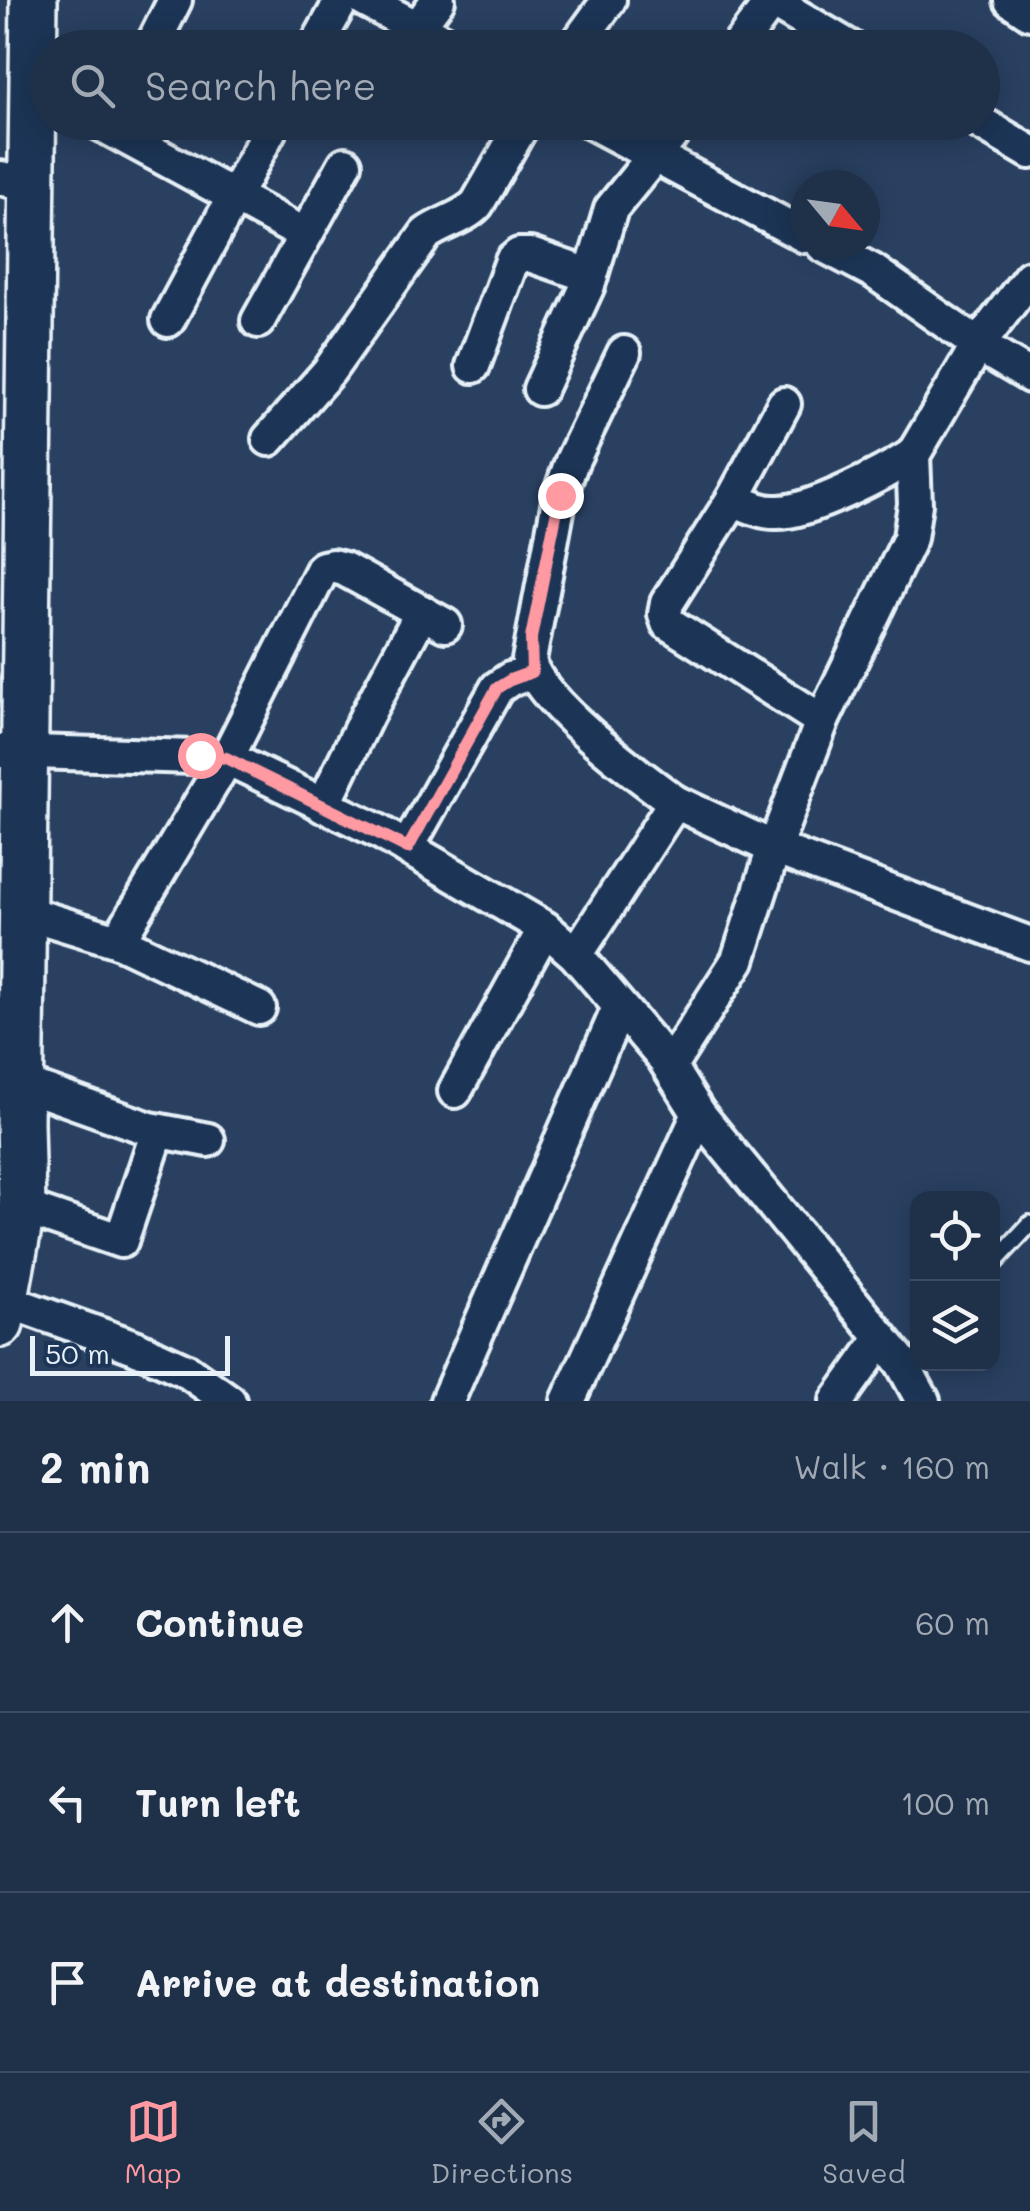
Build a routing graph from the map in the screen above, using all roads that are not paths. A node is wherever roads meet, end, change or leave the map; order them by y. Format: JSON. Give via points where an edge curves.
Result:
{"nodes":[{"id":1,"x":34,"y":0,"type":"edge"},
{"id":2,"x":176,"y":0,"type":"edge"},
{"id":3,"x":342,"y":0,"type":"edge"},
{"id":4,"x":364,"y":0,"type":"edge"},
{"id":5,"x":438,"y":0,"type":"edge"},
{"id":6,"x":609,"y":0,"type":"edge"},
{"id":7,"x":772,"y":0,"type":"edge"},
{"id":8,"x":1011,"y":0,"type":"edge"},
{"id":9,"x":1030,"y":13,"type":"edge"},
{"id":10,"x":418,"y":27,"type":"junction"},
{"id":11,"x":36,"y":30,"type":"edge"},
{"id":12,"x":160,"y":30,"type":"edge"},
{"id":13,"x":326,"y":30,"type":"edge"},
{"id":14,"x":423,"y":30,"type":"edge"},
{"id":15,"x":587,"y":30,"type":"edge"},
{"id":16,"x":750,"y":30,"type":"edge"},
{"id":17,"x":821,"y":30,"type":"edge"},
{"id":18,"x":30,"y":130,"type":"edge"},
{"id":19,"x":1000,"y":134,"type":"edge"},
{"id":20,"x":133,"y":140,"type":"edge"},
{"id":21,"x":264,"y":140,"type":"edge"},
{"id":22,"x":513,"y":140,"type":"edge"},
{"id":23,"x":624,"y":140,"type":"edge"},
{"id":24,"x":669,"y":140,"type":"edge"},
{"id":25,"x":1030,"y":152,"type":"edge"},
{"id":26,"x":656,"y":158,"type":"junction"},
{"id":27,"x":345,"y":164,"type":"dead end"},
{"id":28,"x":16,"y":182,"type":"edge"},
{"id":29,"x":234,"y":196,"type":"junction"},
{"id":30,"x":790,"y":228,"type":"edge"},
{"id":31,"x":306,"y":236,"type":"junction"},
{"id":32,"x":851,"y":260,"type":"edge"},
{"id":33,"x":591,"y":276,"type":"junction"},
{"id":34,"x":1026,"y":288,"type":"edge"},
{"id":35,"x":168,"y":320,"type":"dead end"},
{"id":36,"x":258,"y":321,"type":"dead end"},
{"id":37,"x":978,"y":345,"type":"junction"},
{"id":38,"x":624,"y":354,"type":"dead end"},
{"id":39,"x":473,"y":366,"type":"dead end"},
{"id":40,"x":1030,"y":376,"type":"edge"},
{"id":41,"x":15,"y":387,"type":"edge"},
{"id":42,"x":540,"y":389,"type":"dead end"},
{"id":43,"x":784,"y":404,"type":"dead end"},
{"id":44,"x":268,"y":440,"type":"dead end"},
{"id":45,"x":913,"y":455,"type":"junction"},
{"id":46,"x":733,"y":500,"type":"junction"},
{"id":47,"x":14,"y":586,"type":"edge"},
{"id":48,"x":532,"y":672,"type":"junction"},
{"id":49,"x":822,"y":721,"type":"junction"},
{"id":50,"x":13,"y":751,"type":"edge"},
{"id":51,"x":226,"y":758,"type":"junction"},
{"id":52,"x":674,"y":802,"type":"junction"},
{"id":53,"x":323,"y":806,"type":"junction"},
{"id":54,"x":408,"y":848,"type":"junction"},
{"id":55,"x":774,"y":848,"type":"junction"},
{"id":56,"x":24,"y":912,"type":"junction"},
{"id":57,"x":545,"y":928,"type":"junction"},
{"id":58,"x":118,"y":940,"type":"junction"},
{"id":59,"x":1030,"y":944,"type":"edge"},
{"id":60,"x":576,"y":954,"type":"junction"},
{"id":61,"x":259,"y":1008,"type":"dead end"},
{"id":62,"x":619,"y":1008,"type":"junction"},
{"id":63,"x":670,"y":1066,"type":"junction"},
{"id":64,"x":455,"y":1091,"type":"dead end"},
{"id":65,"x":14,"y":1109,"type":"edge"},
{"id":66,"x":699,"y":1114,"type":"junction"},
{"id":67,"x":158,"y":1130,"type":"junction"},
{"id":68,"x":208,"y":1140,"type":"dead end"},
{"id":69,"x":22,"y":1207,"type":"junction"},
{"id":70,"x":1030,"y":1224,"type":"edge"},
{"id":71,"x":1000,"y":1256,"type":"edge"},
{"id":72,"x":2,"y":1312,"type":"edge"},
{"id":73,"x":901,"y":1349,"type":"edge"},
{"id":74,"x":230,"y":1401,"type":"edge"},
{"id":75,"x":447,"y":1401,"type":"edge"},
{"id":76,"x":568,"y":1401,"type":"edge"},
{"id":77,"x":837,"y":1401,"type":"edge"},
{"id":78,"x":923,"y":1401,"type":"edge"}],
"edges":[{"from":1,"to":11,"type":"street"},
{"from":2,"to":12,"type":"street"},
{"from":3,"to":13,"type":"street"},
{"from":4,"to":10,"type":"street"},
{"from":5,"to":10,"type":"street"},
{"from":6,"to":15,"type":"street"},
{"from":7,"to":16,"type":"street"},
{"from":7,"to":17,"type":"street"},
{"from":8,"to":9,"type":"street"},
{"from":10,"to":14,"type":"street"},
{"from":18,"to":28,"type":"street"},
{"from":19,"to":25,"type":"street"},
{"from":20,"to":29,"type":"street"},
{"from":21,"to":29,"type":"street"},
{"from":22,"to":44,"type":"street","via":[[468,214],[426,234],[329,371]]},
{"from":23,"to":26,"type":"street"},
{"from":24,"to":26,"type":"street"},
{"from":26,"to":30,"type":"street"},
{"from":26,"to":33,"type":"street","via":[[611,210]]},
{"from":27,"to":31,"type":"street"},
{"from":28,"to":41,"type":"street"},
{"from":29,"to":31,"type":"street"},
{"from":29,"to":35,"type":"street"},
{"from":31,"to":36,"type":"street"},
{"from":32,"to":37,"type":"street"},
{"from":33,"to":39,"type":"street","via":[[530,256],[512,261]]},
{"from":33,"to":42,"type":"street"},
{"from":34,"to":37,"type":"street"},
{"from":37,"to":40,"type":"street"},
{"from":37,"to":45,"type":"street"},
{"from":38,"to":48,"type":"street","via":[[560,495],[531,638]]},
{"from":41,"to":47,"type":"street"},
{"from":43,"to":46,"type":"street"},
{"from":45,"to":46,"type":"street","via":[[874,479],[796,509],[760,510]]},
{"from":45,"to":49,"type":"street","via":[[910,538]]},
{"from":46,"to":49,"type":"street","via":[[667,603],[668,623]]},
{"from":47,"to":50,"type":"street"},
{"from":48,"to":52,"type":"street","via":[[582,729]]},
{"from":48,"to":54,"type":"street","via":[[497,688]]},
{"from":49,"to":55,"type":"street"},
{"from":50,"to":51,"type":"street"},
{"from":50,"to":56,"type":"street"},
{"from":51,"to":53,"type":"street"},
{"from":51,"to":53,"type":"street","via":[[322,568],[344,569],[434,619],[367,714]]},
{"from":51,"to":58,"type":"street"},
{"from":52,"to":55,"type":"street"},
{"from":52,"to":60,"type":"street"},
{"from":53,"to":54,"type":"street"},
{"from":54,"to":57,"type":"street"},
{"from":55,"to":59,"type":"street"},
{"from":55,"to":63,"type":"street","via":[[738,960]]},
{"from":56,"to":58,"type":"street"},
{"from":56,"to":65,"type":"street"},
{"from":57,"to":60,"type":"street"},
{"from":57,"to":64,"type":"street"},
{"from":58,"to":61,"type":"street"},
{"from":60,"to":62,"type":"street"},
{"from":62,"to":63,"type":"street"},
{"from":62,"to":75,"type":"street"},
{"from":63,"to":66,"type":"street"},
{"from":65,"to":67,"type":"street"},
{"from":65,"to":69,"type":"street"},
{"from":66,"to":73,"type":"street"},
{"from":66,"to":76,"type":"street"},
{"from":67,"to":68,"type":"street"},
{"from":67,"to":69,"type":"street","via":[[121,1240]]},
{"from":69,"to":72,"type":"street"},
{"from":70,"to":71,"type":"lane"},
{"from":72,"to":74,"type":"street","via":[[170,1363]]},
{"from":73,"to":77,"type":"street"},
{"from":73,"to":78,"type":"street"}]}
